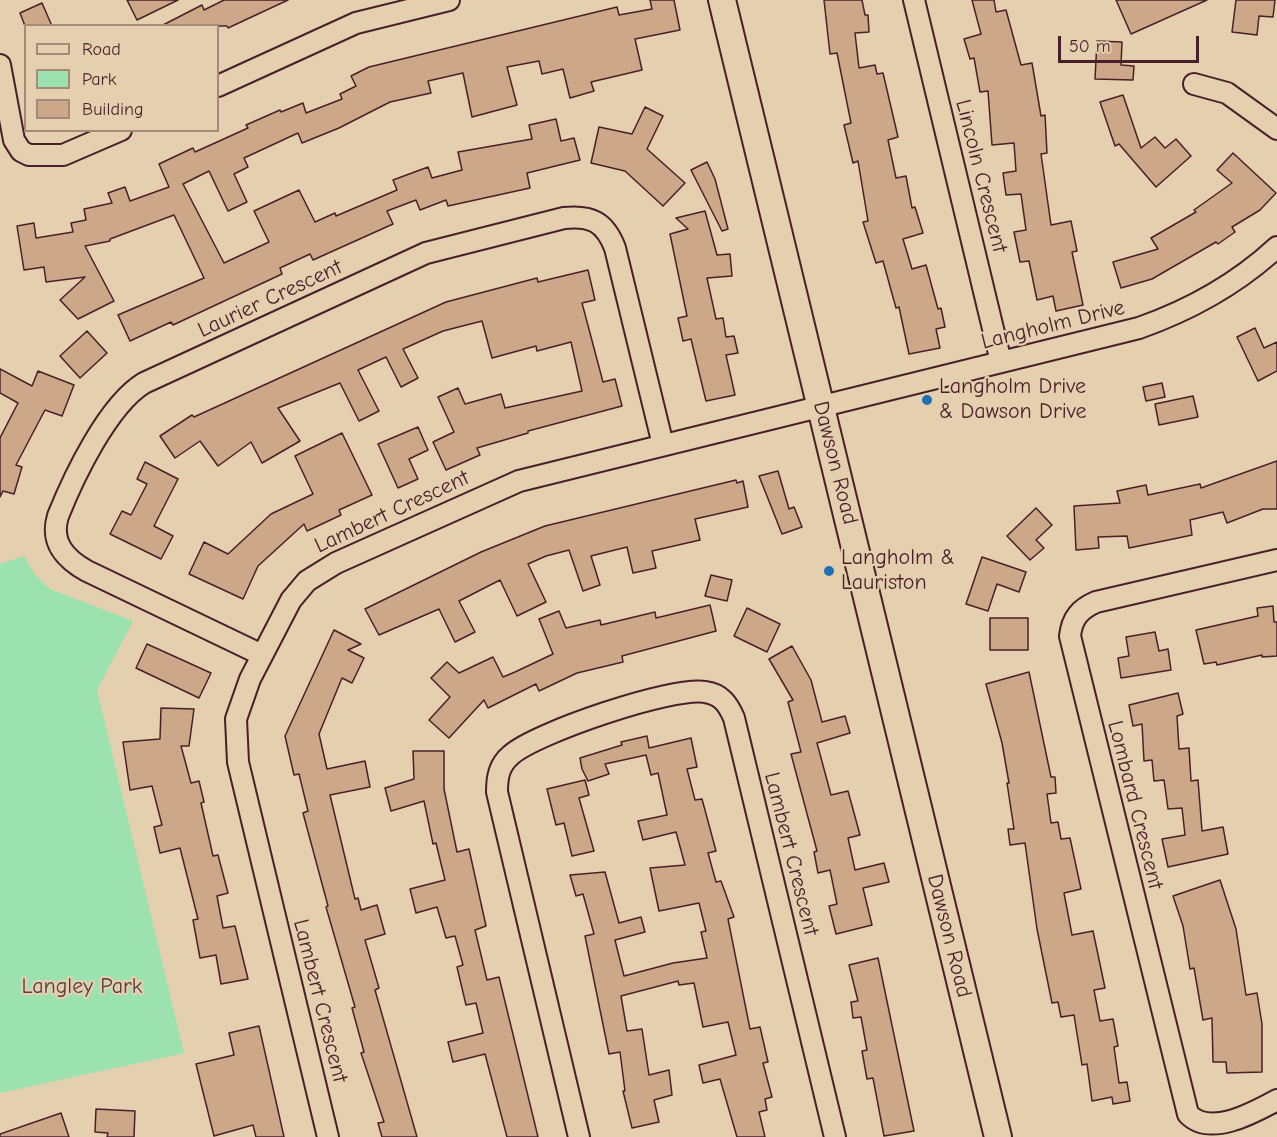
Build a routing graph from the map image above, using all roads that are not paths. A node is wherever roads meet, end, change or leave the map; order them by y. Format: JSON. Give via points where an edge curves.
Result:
{"nodes":[{"id":1,"x":450,"y":0,"type":"edge"},
{"id":2,"x":722,"y":0,"type":"edge"},
{"id":3,"x":914,"y":0,"type":"edge"},
{"id":4,"x":0,"y":65,"type":"edge"},
{"id":5,"x":1194,"y":84,"type":"dead end"},
{"id":6,"x":219,"y":86,"type":"edge"},
{"id":7,"x":1277,"y":129,"type":"edge"},
{"id":8,"x":115,"y":132,"type":"edge"},
{"id":9,"x":1277,"y":247,"type":"edge"},
{"id":10,"x":1001,"y":362,"type":"junction"},
{"id":11,"x":821,"y":407,"type":"junction"},
{"id":12,"x":663,"y":446,"type":"junction"},
{"id":13,"x":1277,"y":560,"type":"edge"},
{"id":14,"x":262,"y":655,"type":"junction"},
{"id":15,"x":1277,"y":1100,"type":"edge"},
{"id":16,"x":328,"y":1137,"type":"edge"},
{"id":17,"x":579,"y":1137,"type":"edge"},
{"id":18,"x":835,"y":1137,"type":"edge"},
{"id":19,"x":998,"y":1137,"type":"edge"}],
"edges":[{"from":1,"to":6,"type":"street","via":[[356,23]]},
{"from":2,"to":11,"type":"main road","name":"Dawson Road"},
{"from":3,"to":10,"type":"street","name":"Lincoln Crescent"},
{"from":4,"to":8,"type":"street","via":[[14,140],[21,151],[29,155],[63,155]]},
{"from":5,"to":7,"type":"street","via":[[1227,93]]},
{"from":9,"to":10,"type":"street","name":"Langholm Drive","via":[[1226,287],[1168,318],[1109,337]]},
{"from":10,"to":11,"type":"street","name":"Langholm Drive"},
{"from":11,"to":12,"type":"street","name":"Lambert Crescent"},
{"from":11,"to":19,"type":"main road","name":"Dawson Road"},
{"from":12,"to":14,"type":"street","name":"Lambert Crescent","via":[[504,486],[336,563],[300,589]]},
{"from":12,"to":14,"type":"street","name":"Laurier Crescent","via":[[615,248],[606,228],[587,217],[564,218],[426,253],[144,383],[123,399],[105,423],[58,516],[58,546],[87,571]]},
{"from":13,"to":15,"type":"street","name":"Lombard Crescent","via":[[1096,602],[1080,611],[1070,636],[1188,1114],[1198,1123],[1217,1125]]},
{"from":14,"to":16,"type":"street","name":"Lambert Crescent","via":[[239,707],[236,749]]},
{"from":17,"to":18,"type":"street","name":"Lambert Crescent","via":[[497,792],[498,772],[521,747],[578,722],[695,691],[723,699],[734,718]]}]}
